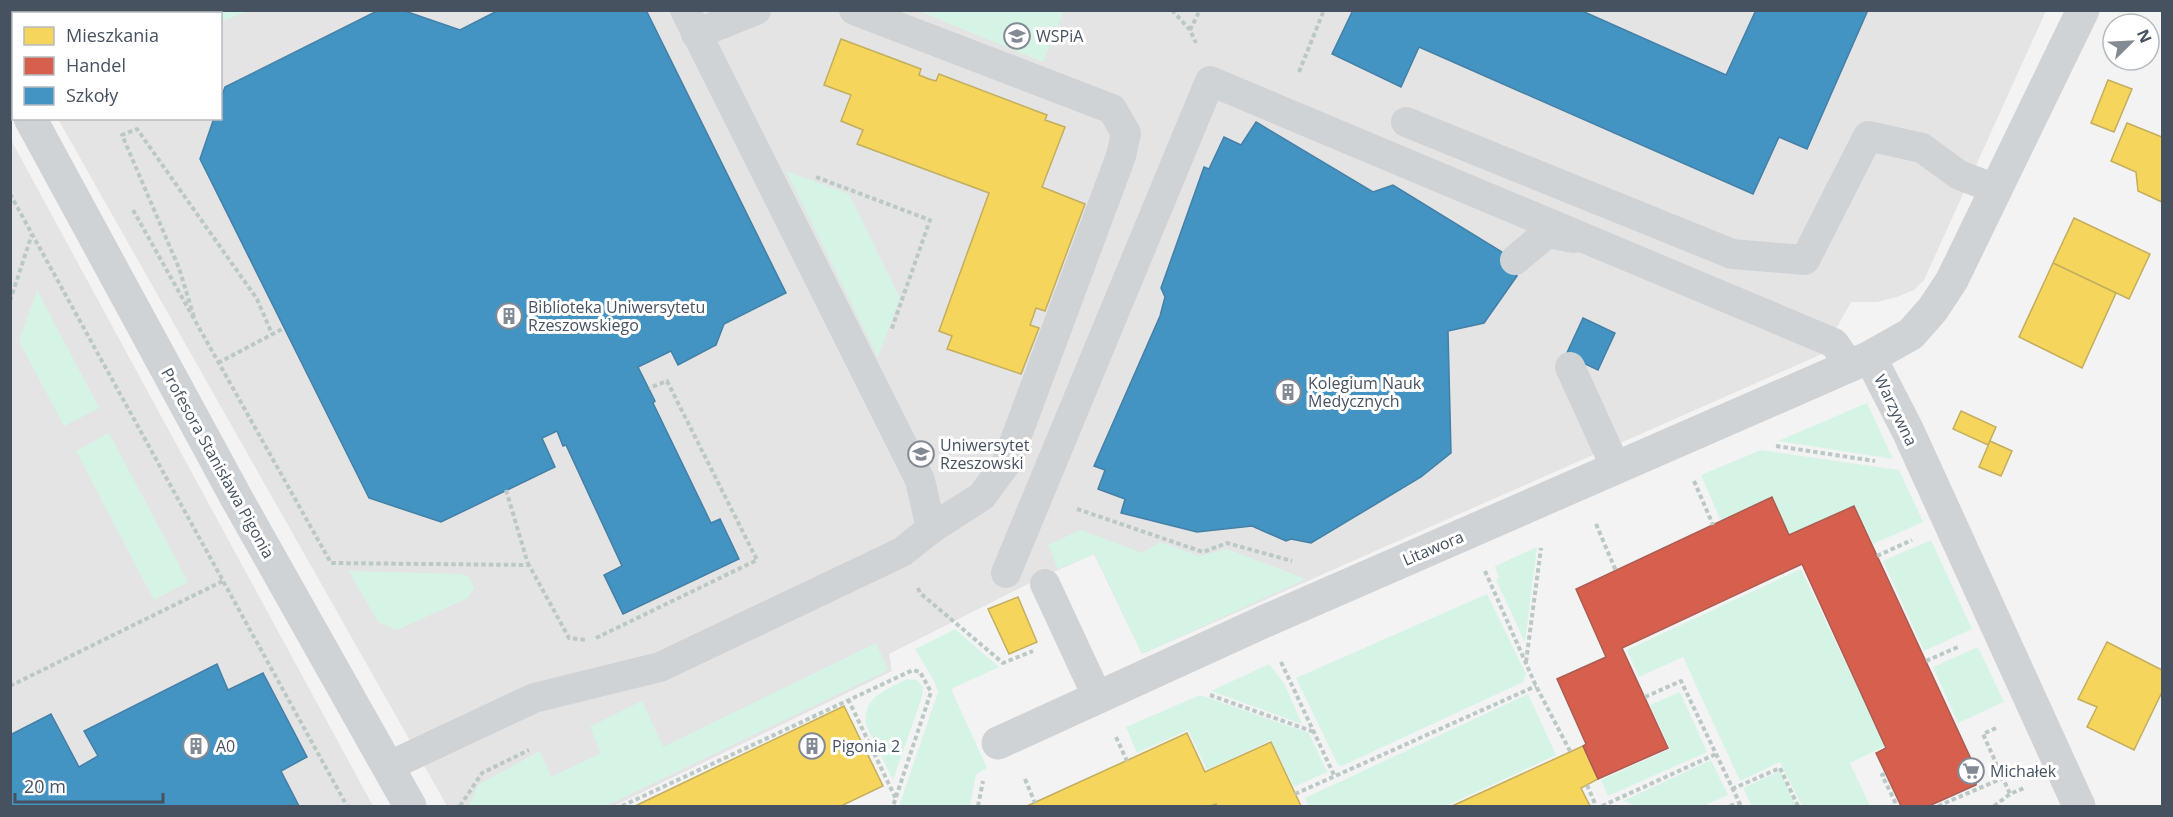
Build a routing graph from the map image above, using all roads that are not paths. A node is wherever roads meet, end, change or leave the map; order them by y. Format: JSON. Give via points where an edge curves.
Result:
{"nodes":[{"id":1,"x":756,"y":10,"type":"edge"},
{"id":2,"x":854,"y":10,"type":"edge"},
{"id":3,"x":2083,"y":10,"type":"edge"},
{"id":4,"x":691,"y":22,"type":"edge"},
{"id":5,"x":31,"y":120,"type":"edge"},
{"id":6,"x":1406,"y":122,"type":"dead end"},
{"id":7,"x":1996,"y":189,"type":"junction"},
{"id":8,"x":1589,"y":240,"type":"junction"},
{"id":9,"x":1515,"y":260,"type":"dead end"},
{"id":10,"x":1860,"y":362,"type":"junction"},
{"id":11,"x":1570,"y":367,"type":"dead end"},
{"id":12,"x":1616,"y":468,"type":"junction"},
{"id":13,"x":931,"y":530,"type":"junction"},
{"id":14,"x":1006,"y":573,"type":"dead end"},
{"id":15,"x":1045,"y":584,"type":"dead end"},
{"id":16,"x":1098,"y":698,"type":"junction"},
{"id":17,"x":999,"y":743,"type":"dead end"},
{"id":18,"x":387,"y":768,"type":"junction"},
{"id":19,"x":410,"y":807,"type":"edge"},
{"id":20,"x":2079,"y":807,"type":"edge"}],
"edges":[{"from":1,"to":4,"type":"lane"},
{"from":2,"to":13,"type":"lane","via":[[1112,109],[1126,133],[1121,156],[1007,462],[982,496]]},
{"from":3,"to":7,"type":"street","name":"Warzywna"},
{"from":4,"to":13,"type":"lane","via":[[920,480]]},
{"from":5,"to":18,"type":"street","name":"Profesora Stanisława Pigonia"},
{"from":6,"to":7,"type":"lane","via":[[1732,254],[1805,261],[1868,136],[1922,148],[1959,175]]},
{"from":7,"to":10,"type":"street","name":"Warzywna","via":[[1952,280],[1933,309],[1911,334]]},
{"from":8,"to":9,"type":"lane","via":[[1546,233]]},
{"from":8,"to":10,"type":"lane","via":[[1834,343]]},
{"from":8,"to":14,"type":"lane","via":[[1209,81]]},
{"from":10,"to":12,"type":"street","name":"Litawora"},
{"from":10,"to":20,"type":"street","name":"Warzywna","via":[[1908,431]]},
{"from":11,"to":12,"type":"lane"},
{"from":12,"to":16,"type":"street","name":"Litawora"},
{"from":13,"to":18,"type":"lane","via":[[902,552],[660,667],[534,698]]},
{"from":15,"to":16,"type":"lane"},
{"from":16,"to":17,"type":"street","name":"Litawora"},
{"from":18,"to":19,"type":"street","name":"Profesora Stanisława Pigonia"}]}
